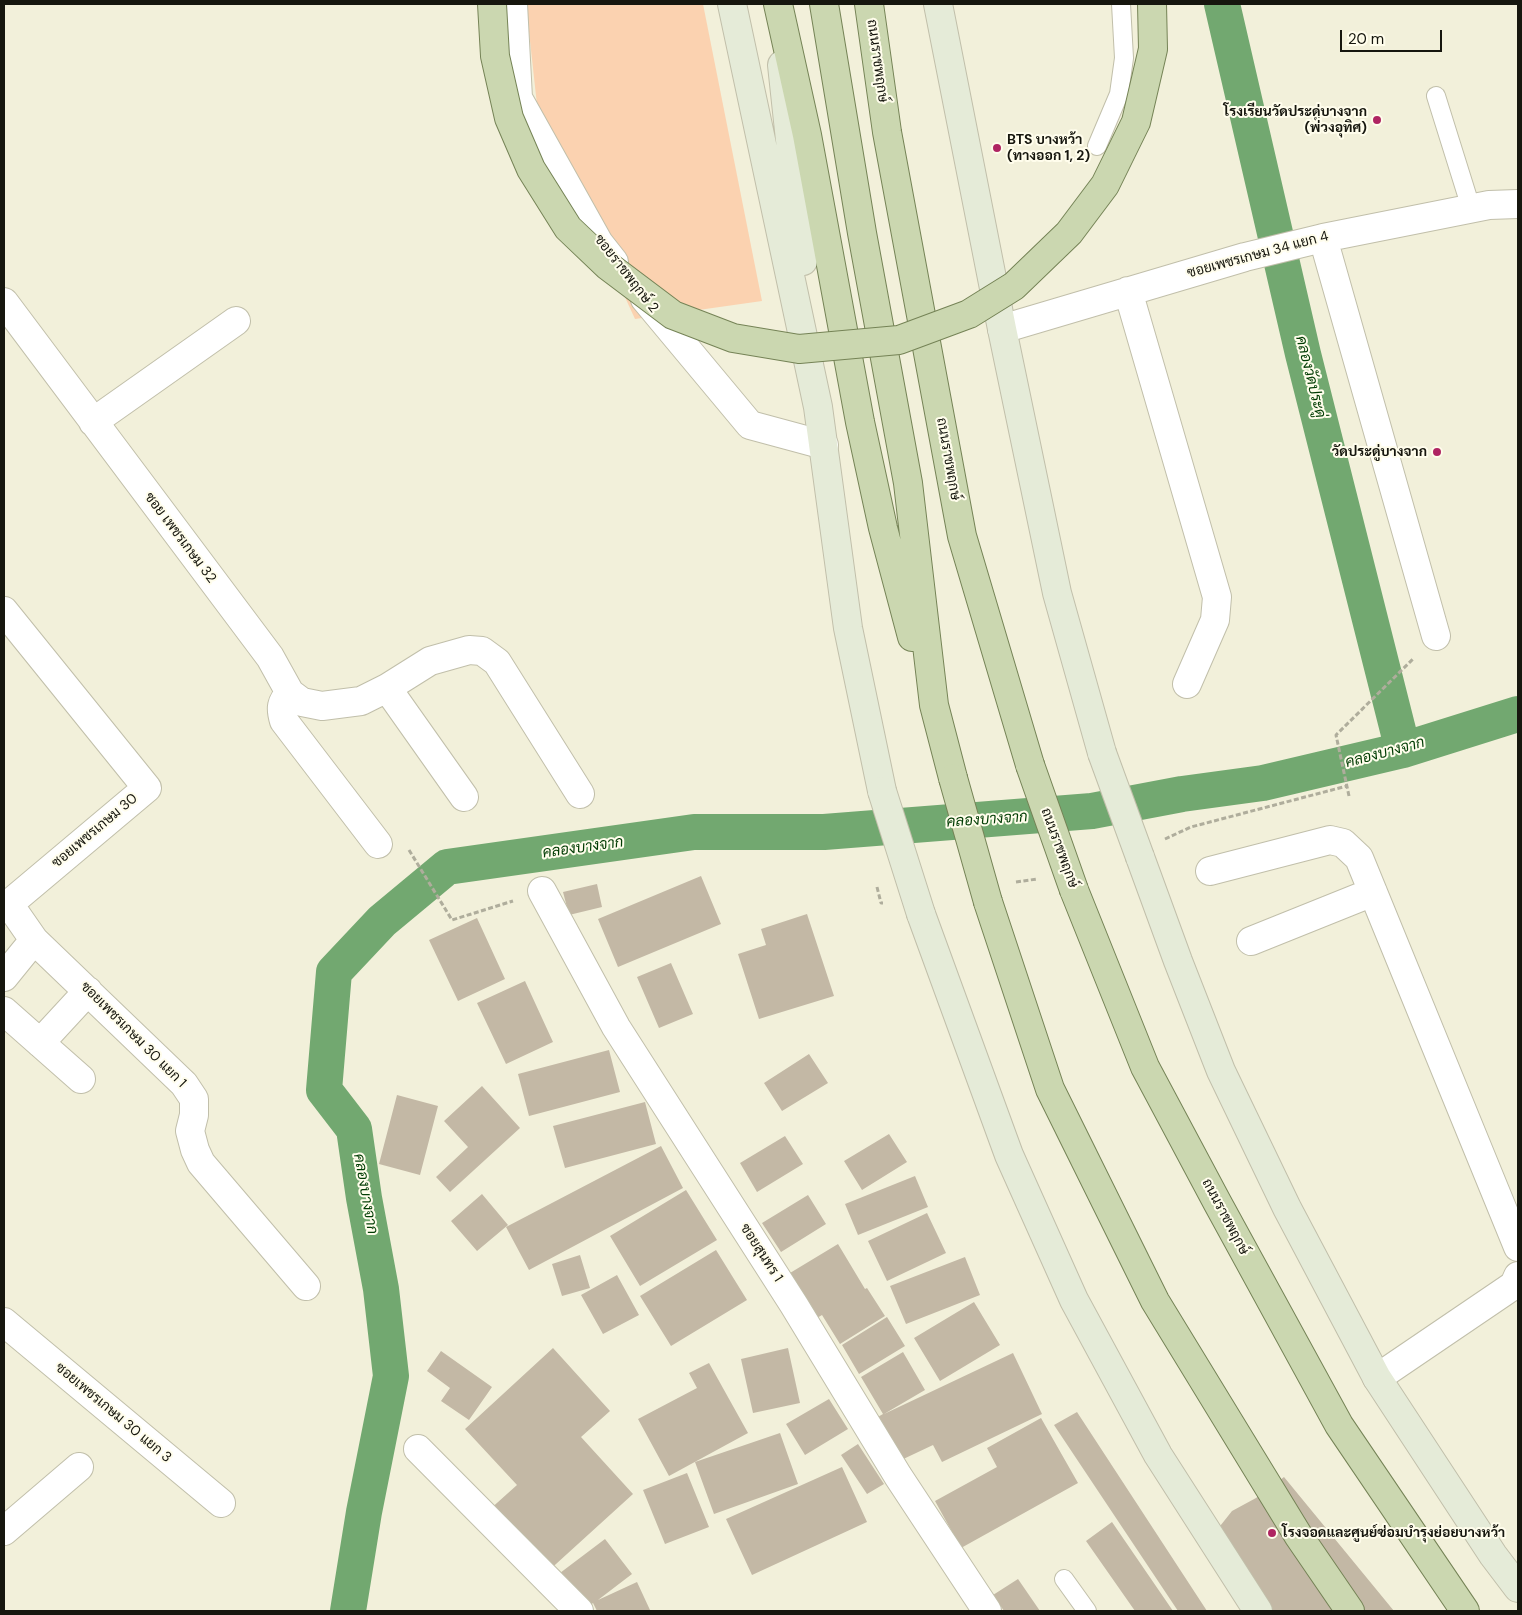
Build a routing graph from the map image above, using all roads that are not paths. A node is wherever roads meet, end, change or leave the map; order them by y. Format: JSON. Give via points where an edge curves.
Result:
{"nodes":[{"id":1,"x":492,"y":4,"type":"edge"},
{"id":2,"x":513,"y":4,"type":"edge"},
{"id":3,"x":732,"y":4,"type":"edge"},
{"id":4,"x":776,"y":4,"type":"edge"},
{"id":5,"x":824,"y":4,"type":"edge"},
{"id":6,"x":869,"y":4,"type":"edge"},
{"id":7,"x":938,"y":4,"type":"edge"},
{"id":8,"x":1121,"y":4,"type":"edge"},
{"id":9,"x":1152,"y":4,"type":"edge"},
{"id":10,"x":1436,"y":96,"type":"dead end"},
{"id":11,"x":1097,"y":146,"type":"dead end"},
{"id":12,"x":1518,"y":204,"type":"edge"},
{"id":13,"x":1471,"y":208,"type":"junction"},
{"id":14,"x":1315,"y":240,"type":"junction"},
{"id":15,"x":1128,"y":291,"type":"junction"},
{"id":16,"x":4,"y":302,"type":"edge"},
{"id":17,"x":236,"y":322,"type":"dead end"},
{"id":18,"x":1002,"y":329,"type":"junction"},
{"id":19,"x":818,"y":407,"type":"junction"},
{"id":20,"x":93,"y":422,"type":"junction"},
{"id":21,"x":824,"y":445,"type":"junction"},
{"id":22,"x":4,"y":611,"type":"edge"},
{"id":23,"x":1436,"y":636,"type":"dead end"},
{"id":24,"x":1187,"y":684,"type":"dead end"},
{"id":25,"x":387,"y":688,"type":"junction"},
{"id":26,"x":290,"y":693,"type":"junction"},
{"id":27,"x":934,"y":705,"type":"junction"},
{"id":28,"x":580,"y":794,"type":"dead end"},
{"id":29,"x":464,"y":797,"type":"dead end"},
{"id":30,"x":378,"y":844,"type":"road end"},
{"id":31,"x":1210,"y":871,"type":"dead end"},
{"id":32,"x":542,"y":891,"type":"road end"},
{"id":33,"x":1373,"y":892,"type":"junction"},
{"id":34,"x":6,"y":901,"type":"edge"},
{"id":35,"x":34,"y":940,"type":"junction"},
{"id":36,"x":1251,"y":941,"type":"dead end"},
{"id":37,"x":4,"y":976,"type":"edge"},
{"id":38,"x":88,"y":991,"type":"junction"},
{"id":39,"x":4,"y":1011,"type":"edge"},
{"id":40,"x":40,"y":1044,"type":"junction"},
{"id":41,"x":81,"y":1079,"type":"dead end"},
{"id":42,"x":1518,"y":1247,"type":"edge"},
{"id":43,"x":1518,"y":1276,"type":"edge"},
{"id":44,"x":306,"y":1286,"type":"dead end"},
{"id":45,"x":4,"y":1322,"type":"edge"},
{"id":46,"x":1377,"y":1378,"type":"junction"},
{"id":47,"x":418,"y":1449,"type":"dead end"},
{"id":48,"x":79,"y":1467,"type":"dead end"},
{"id":49,"x":221,"y":1503,"type":"dead end"},
{"id":50,"x":4,"y":1531,"type":"edge"},
{"id":51,"x":1064,"y":1579,"type":"dead end"},
{"id":52,"x":1518,"y":1588,"type":"edge"},
{"id":53,"x":578,"y":1611,"type":"edge"},
{"id":54,"x":987,"y":1611,"type":"edge"},
{"id":55,"x":1087,"y":1611,"type":"edge"},
{"id":56,"x":1258,"y":1611,"type":"edge"},
{"id":57,"x":1350,"y":1611,"type":"edge"},
{"id":58,"x":1465,"y":1611,"type":"edge"}],
"edges":[{"from":1,"to":9,"type":"main road","bridge":true,"via":[[495,56],[509,118],[531,169],[568,228],[608,266],[673,315],[733,338],[799,349],[899,340],[969,314],[1014,286],[1069,233],[1105,185],[1136,122],[1153,48]]},
{"from":2,"to":21,"type":"street","name":"ซอยราชพฤกษ์ 2","via":[[518,98],[599,243],[750,425]]},
{"from":3,"to":19,"type":"main road"},
{"from":4,"to":19,"type":"main road"},
{"from":4,"to":27,"type":"main road","via":[[807,135],[882,528]]},
{"from":5,"to":27,"type":"main road","via":[[908,483]]},
{"from":6,"to":58,"type":"main road","name":"ถนนราชพฤกษ์","bridge":true,"via":[[887,132],[962,536],[1030,765],[1074,890],[1145,1067],[1217,1202],[1339,1425]]},
{"from":7,"to":18,"type":"main road"},
{"from":8,"to":11,"type":"lane","via":[[1124,58],[1119,94]]},
{"from":10,"to":13,"type":"lane"},
{"from":12,"to":13,"type":"street","name":"ซอยเพชรเกษม 34 แยก 4"},
{"from":13,"to":14,"type":"street","name":"ซอยเพชรเกษม 34 แยก 4"},
{"from":14,"to":15,"type":"street","name":"ซอยเพชรเกษม 34 แยก 4"},
{"from":14,"to":23,"type":"street"},
{"from":15,"to":18,"type":"street","name":"ซอยเพชรเกษม 34 แยก 4"},
{"from":15,"to":24,"type":"street","via":[[1217,597],[1215,620]]},
{"from":16,"to":20,"type":"street","name":"ซอย เพชรเกษม 32"},
{"from":17,"to":20,"type":"street"},
{"from":18,"to":46,"type":"main road","bridge":true,"via":[[1057,593],[1102,753],[1221,1071],[1287,1208]]},
{"from":19,"to":21,"type":"main road"},
{"from":20,"to":26,"type":"street","name":"ซอย เพชรเกษม 32","via":[[270,657]]},
{"from":21,"to":56,"type":"main road","bridge":true,"via":[[848,628],[882,791],[921,914],[1009,1155],[1074,1300],[1158,1455]]},
{"from":22,"to":34,"type":"street","name":"ซอยเพชรเกษม 30","via":[[147,788]]},
{"from":25,"to":26,"type":"street","via":[[360,702],[322,706],[302,702]]},
{"from":25,"to":28,"type":"street","via":[[430,661],[469,650],[482,650],[497,662]]},
{"from":25,"to":29,"type":"street"},
{"from":26,"to":30,"type":"street","via":[[282,701],[284,721]]},
{"from":27,"to":57,"type":"main road","bridge":true,"via":[[988,902],[1050,1089],[1155,1301],[1298,1535]]},
{"from":31,"to":33,"type":"street","via":[[1330,840],[1343,843],[1359,858]]},
{"from":32,"to":54,"type":"street","name":"ซอยสุนทร 1","via":[[616,1027],[794,1305],[898,1476]]},
{"from":33,"to":36,"type":"street"},
{"from":33,"to":42,"type":"street"},
{"from":34,"to":35,"type":"street","name":"ซอยเพชรเกษม 30"},
{"from":35,"to":37,"type":"street"},
{"from":35,"to":38,"type":"street","name":"ซอยเพชรเกษม 30 แยก 1"},
{"from":38,"to":40,"type":"street"},
{"from":38,"to":44,"type":"street","name":"ซอยเพชรเกษม 30 แยก 1","via":[[184,1084],[194,1099],[190,1131],[201,1163]]},
{"from":39,"to":40,"type":"street"},
{"from":40,"to":41,"type":"street"},
{"from":43,"to":46,"type":"street","via":[[1514,1285]]},
{"from":45,"to":49,"type":"street","name":"ซอยเพชรเกษม 30 แยก 3"},
{"from":46,"to":52,"type":"main road"},
{"from":47,"to":53,"type":"street"},
{"from":48,"to":50,"type":"street"},
{"from":51,"to":55,"type":"lane"}]}
